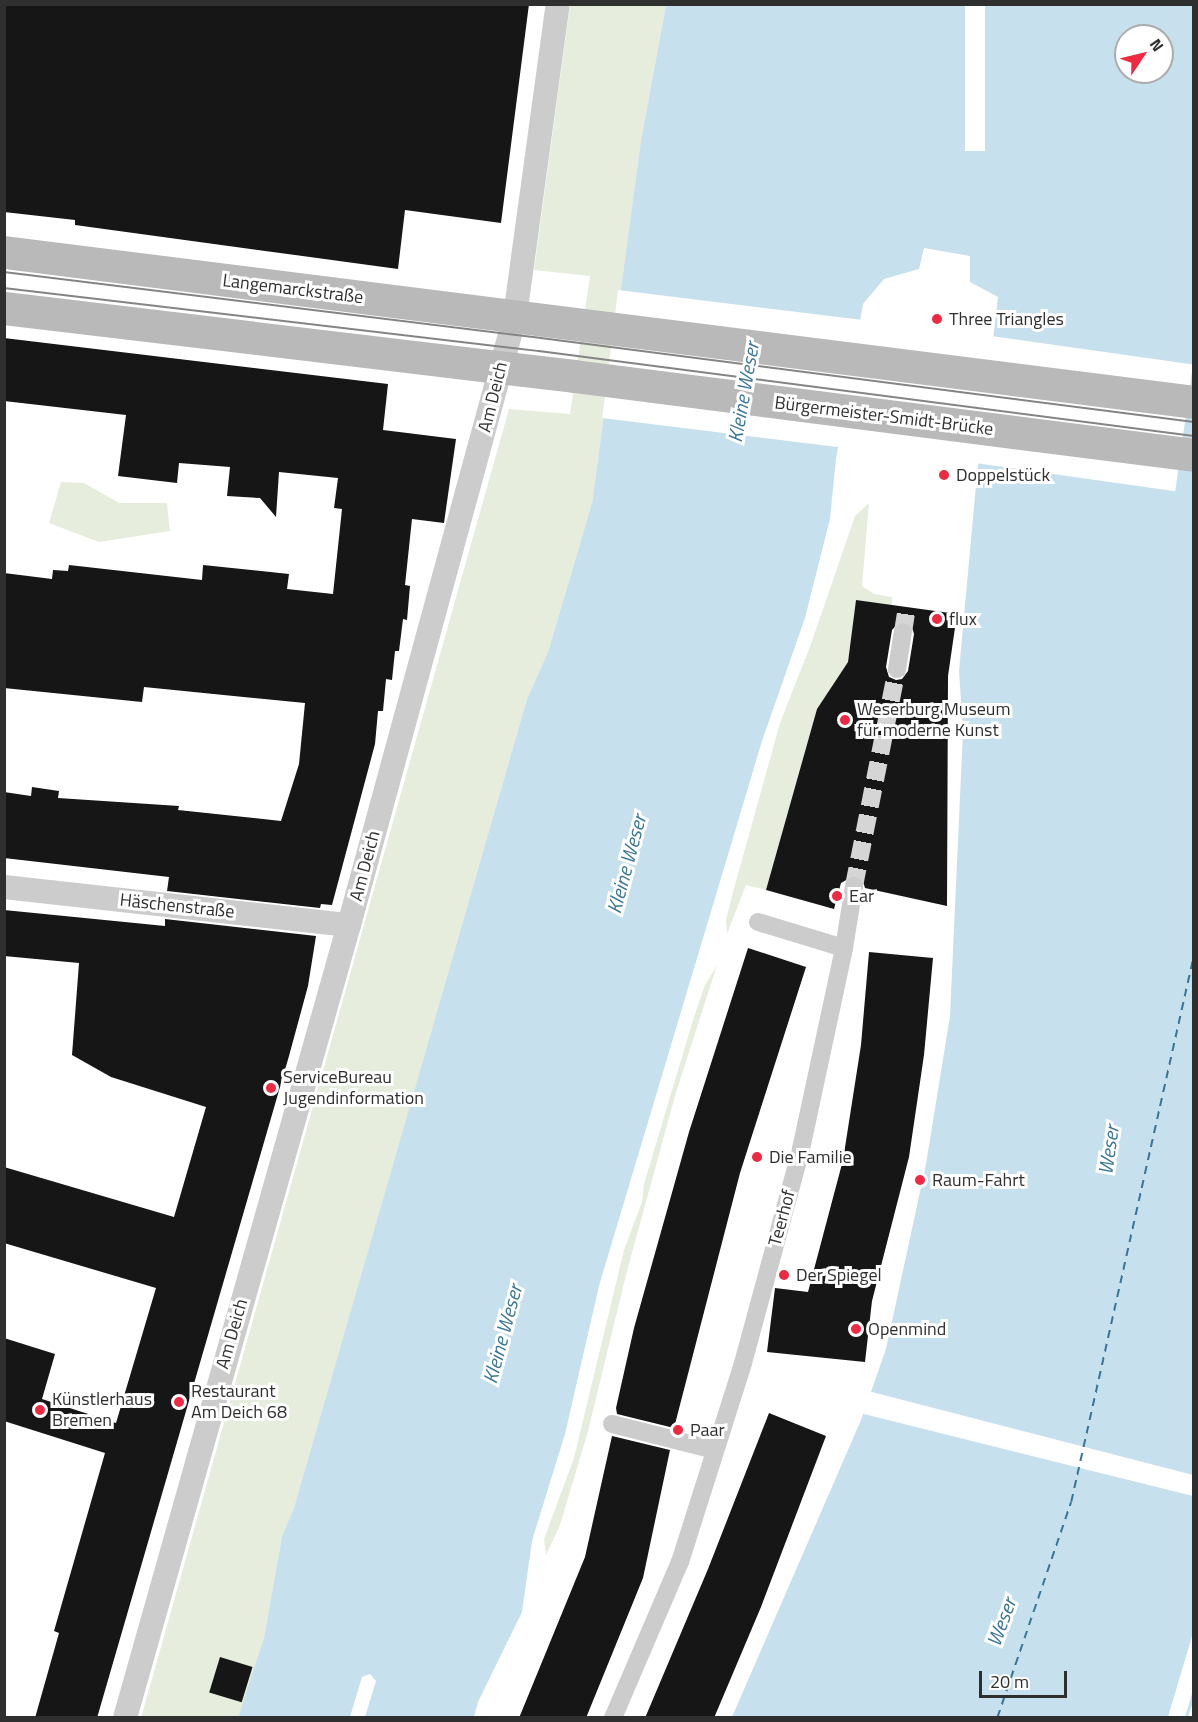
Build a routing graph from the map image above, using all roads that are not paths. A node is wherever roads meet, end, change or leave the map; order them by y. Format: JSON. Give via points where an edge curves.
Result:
{"nodes":[{"id":1,"x":558,"y":4,"type":"edge"},
{"id":2,"x":4,"y":252,"type":"edge"},
{"id":3,"x":4,"y":308,"type":"edge"},
{"id":4,"x":515,"y":316,"type":"junction"},
{"id":5,"x":501,"y":367,"type":"junction"},
{"id":6,"x":1194,"y":402,"type":"edge"},
{"id":7,"x":1194,"y":455,"type":"edge"},
{"id":8,"x":903,"y":632,"type":"tunnel mouth"},
{"id":9,"x":897,"y":669,"type":"tunnel mouth"},
{"id":10,"x":854,"y":885,"type":"tunnel mouth"},
{"id":11,"x":4,"y":886,"type":"edge"},
{"id":12,"x":758,"y":922,"type":"dead end"},
{"id":13,"x":349,"y":926,"type":"junction"},
{"id":14,"x":844,"y":948,"type":"junction"},
{"id":15,"x":612,"y":1424,"type":"dead end"},
{"id":16,"x":715,"y":1450,"type":"junction"},
{"id":17,"x":125,"y":1718,"type":"edge"},
{"id":18,"x":613,"y":1718,"type":"edge"}],
"edges":[{"from":1,"to":4,"type":"street","name":"Am Deich"},
{"from":2,"to":4,"type":"main road","name":"Langemarckstraße"},
{"from":3,"to":5,"type":"main road"},
{"from":4,"to":5,"type":"street","name":"Am Deich"},
{"from":4,"to":6,"type":"main road","name":"Langemarckstraße"},
{"from":5,"to":7,"type":"main road","name":"Bürgermeister-Smidt-Brücke"},
{"from":5,"to":13,"type":"street","name":"Am Deich"},
{"from":8,"to":9,"type":"street"},
{"from":10,"to":14,"type":"street","name":"Teerhof"},
{"from":11,"to":13,"type":"street","name":"Häschenstraße"},
{"from":12,"to":14,"type":"street"},
{"from":13,"to":17,"type":"street","name":"Am Deich"},
{"from":14,"to":16,"type":"street","name":"Teerhof","via":[[801,1149],[743,1363]]},
{"from":15,"to":16,"type":"street"},
{"from":16,"to":18,"type":"street","name":"Teerhof","via":[[680,1562]]}]}
